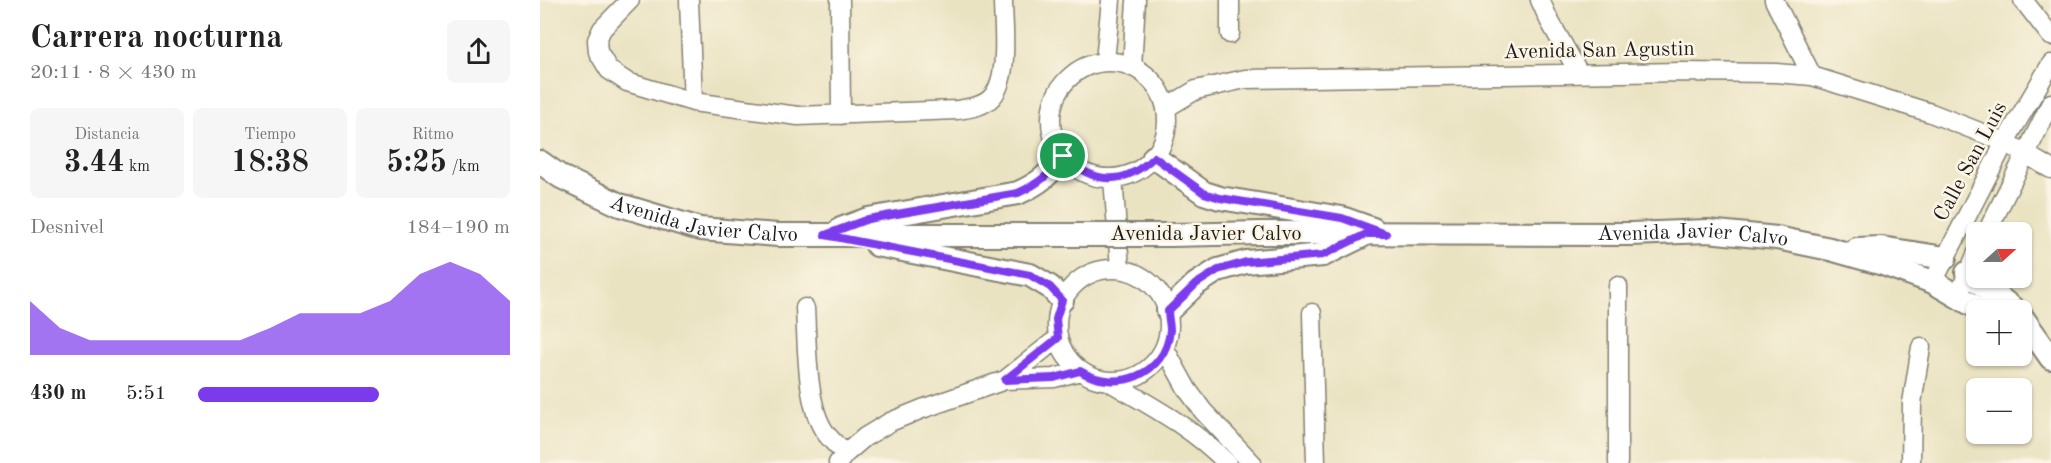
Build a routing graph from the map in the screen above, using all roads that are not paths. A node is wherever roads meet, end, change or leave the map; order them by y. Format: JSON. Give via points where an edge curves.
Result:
{"nodes":[{"id":1,"x":630,"y":0,"type":"edge"},
{"id":2,"x":689,"y":0,"type":"edge"},
{"id":3,"x":840,"y":0,"type":"edge"},
{"id":4,"x":1003,"y":0,"type":"edge"},
{"id":5,"x":1111,"y":0,"type":"edge"},
{"id":6,"x":1136,"y":0,"type":"edge"},
{"id":7,"x":1230,"y":0,"type":"edge"},
{"id":8,"x":1540,"y":0,"type":"edge"},
{"id":9,"x":1774,"y":0,"type":"edge"},
{"id":10,"x":2023,"y":0,"type":"edge"},
{"id":11,"x":1230,"y":34,"type":"dead end"},
{"id":12,"x":2051,"y":36,"type":"edge"},
{"id":13,"x":1105,"y":61,"type":"junction"},
{"id":14,"x":2051,"y":64,"type":"edge"},
{"id":15,"x":1132,"y":67,"type":"junction"},
{"id":16,"x":1579,"y":73,"type":"junction"},
{"id":17,"x":1812,"y":76,"type":"junction"},
{"id":18,"x":693,"y":102,"type":"junction"},
{"id":19,"x":2051,"y":102,"type":"edge"},
{"id":20,"x":1166,"y":108,"type":"junction"},
{"id":21,"x":841,"y":115,"type":"junction"},
{"id":22,"x":2006,"y":142,"type":"junction"},
{"id":23,"x":2025,"y":153,"type":"junction"},
{"id":24,"x":1063,"y":156,"type":"junction"},
{"id":25,"x":1154,"y":157,"type":"junction"},
{"id":26,"x":540,"y":162,"type":"edge"},
{"id":27,"x":2051,"y":169,"type":"edge"},
{"id":28,"x":1113,"y":178,"type":"junction"},
{"id":29,"x":1992,"y":222,"type":"edge"},
{"id":30,"x":1376,"y":234,"type":"junction"},
{"id":31,"x":825,"y":235,"type":"junction"},
{"id":32,"x":1830,"y":249,"type":"junction"},
{"id":33,"x":1945,"y":258,"type":"junction"},
{"id":34,"x":1119,"y":268,"type":"junction"},
{"id":35,"x":1966,"y":277,"type":"edge"},
{"id":36,"x":1933,"y":282,"type":"junction"},
{"id":37,"x":1618,"y":286,"type":"dead end"},
{"id":38,"x":1995,"y":288,"type":"edge"},
{"id":39,"x":1958,"y":296,"type":"junction"},
{"id":40,"x":1062,"y":300,"type":"junction"},
{"id":41,"x":2006,"y":300,"type":"edge"},
{"id":42,"x":1966,"y":301,"type":"edge"},
{"id":43,"x":805,"y":308,"type":"dead end"},
{"id":44,"x":1168,"y":311,"type":"junction"},
{"id":45,"x":1312,"y":313,"type":"dead end"},
{"id":46,"x":2032,"y":332,"type":"edge"},
{"id":47,"x":1058,"y":338,"type":"junction"},
{"id":48,"x":1921,"y":347,"type":"dead end"},
{"id":49,"x":2032,"y":347,"type":"edge"},
{"id":50,"x":1165,"y":349,"type":"junction"},
{"id":51,"x":2051,"y":360,"type":"edge"},
{"id":52,"x":1080,"y":371,"type":"junction"},
{"id":53,"x":1005,"y":380,"type":"junction"},
{"id":54,"x":1110,"y":382,"type":"junction"},
{"id":55,"x":841,"y":458,"type":"edge"},
{"id":56,"x":1227,"y":463,"type":"edge"},
{"id":57,"x":1252,"y":463,"type":"edge"},
{"id":58,"x":1316,"y":463,"type":"edge"},
{"id":59,"x":1618,"y":463,"type":"edge"},
{"id":60,"x":1911,"y":463,"type":"edge"}],
"edges":[{"from":1,"to":18,"type":"street","via":[[597,40],[598,52],[609,70],[627,82]]},
{"from":2,"to":18,"type":"street"},
{"from":3,"to":21,"type":"street"},
{"from":4,"to":21,"type":"street","via":[[1004,65],[992,97],[979,106],[957,110]]},
{"from":5,"to":13,"type":"street"},
{"from":6,"to":15,"type":"street"},
{"from":7,"to":11,"type":"street"},
{"from":8,"to":16,"type":"street"},
{"from":9,"to":17,"type":"street"},
{"from":10,"to":12,"type":"street"},
{"from":13,"to":15,"type":"street"},
{"from":13,"to":24,"type":"street","via":[[1082,68],[1063,84],[1052,107],[1052,133]]},
{"from":14,"to":22,"type":"street","name":"Calle San Luis"},
{"from":15,"to":20,"type":"street","via":[[1160,91]]},
{"from":16,"to":17,"type":"street","name":"Avenida San Agustin"},
{"from":16,"to":20,"type":"street","name":"Avenida San Agustin","via":[[1245,79],[1196,90]]},
{"from":17,"to":22,"type":"street","name":"Avenida San Agustin","via":[[1931,113]]},
{"from":18,"to":21,"type":"street","via":[[798,116]]},
{"from":19,"to":23,"type":"street","name":"Calle San Luis"},
{"from":20,"to":25,"type":"street","via":[[1166,134]]},
{"from":22,"to":23,"type":"street","name":"Avenida San Agustin"},
{"from":22,"to":33,"type":"street","name":"Calle San Luis"},
{"from":23,"to":27,"type":"street","name":"Avenida San Agustin"},
{"from":23,"to":29,"type":"street","name":"Calle San Luis"},
{"from":24,"to":28,"type":"street","via":[[1094,176]]},
{"from":24,"to":31,"type":"street","via":[[1049,174],[1018,193],[868,219]]},
{"from":25,"to":28,"type":"street","via":[[1143,168]]},
{"from":25,"to":30,"type":"street","via":[[1204,193],[1342,218]]},
{"from":26,"to":31,"type":"street","name":"Avenida Javier Calvo","via":[[561,177],[620,205],[700,229]]},
{"from":28,"to":34,"type":"street"},
{"from":30,"to":31,"type":"street","name":"Avenida Javier Calvo","bridge":true},
{"from":30,"to":32,"type":"street","name":"Avenida Javier Calvo","via":[[1707,231],[1777,238]]},
{"from":30,"to":44,"type":"street","via":[[1323,255],[1246,262],[1218,270],[1196,284]]},
{"from":31,"to":40,"type":"street","via":[[1030,275]]},
{"from":32,"to":33,"type":"street","via":[[1881,248]]},
{"from":32,"to":36,"type":"street","name":"Avenida Javier Calvo"},
{"from":33,"to":36,"type":"street","name":"Calle San Luis"},
{"from":34,"to":40,"type":"street","via":[[1102,268],[1085,275]]},
{"from":34,"to":44,"type":"street","via":[[1141,275],[1158,290]]},
{"from":35,"to":39,"type":"street"},
{"from":36,"to":39,"type":"street","name":"Avenida Javier Calvo"},
{"from":37,"to":59,"type":"street"},
{"from":38,"to":41,"type":"street"},
{"from":39,"to":42,"type":"street","name":"Avenida Javier Calvo"},
{"from":40,"to":47,"type":"street","via":[[1056,319]]},
{"from":43,"to":55,"type":"street","via":[[816,410],[822,429]]},
{"from":44,"to":50,"type":"street","via":[[1170,330]]},
{"from":45,"to":58,"type":"street"},
{"from":46,"to":51,"type":"street"},
{"from":47,"to":52,"type":"street","via":[[1062,351]]},
{"from":47,"to":53,"type":"street"},
{"from":48,"to":60,"type":"street","via":[[1912,403]]},
{"from":49,"to":51,"type":"street"},
{"from":50,"to":54,"type":"street","via":[[1142,374]]},
{"from":50,"to":57,"type":"street","via":[[1203,411]]},
{"from":52,"to":53,"type":"street","via":[[1054,378]]},
{"from":52,"to":54,"type":"street"},
{"from":53,"to":55,"type":"street","via":[[890,422]]},
{"from":54,"to":56,"type":"street","via":[[1183,424]]}]}
